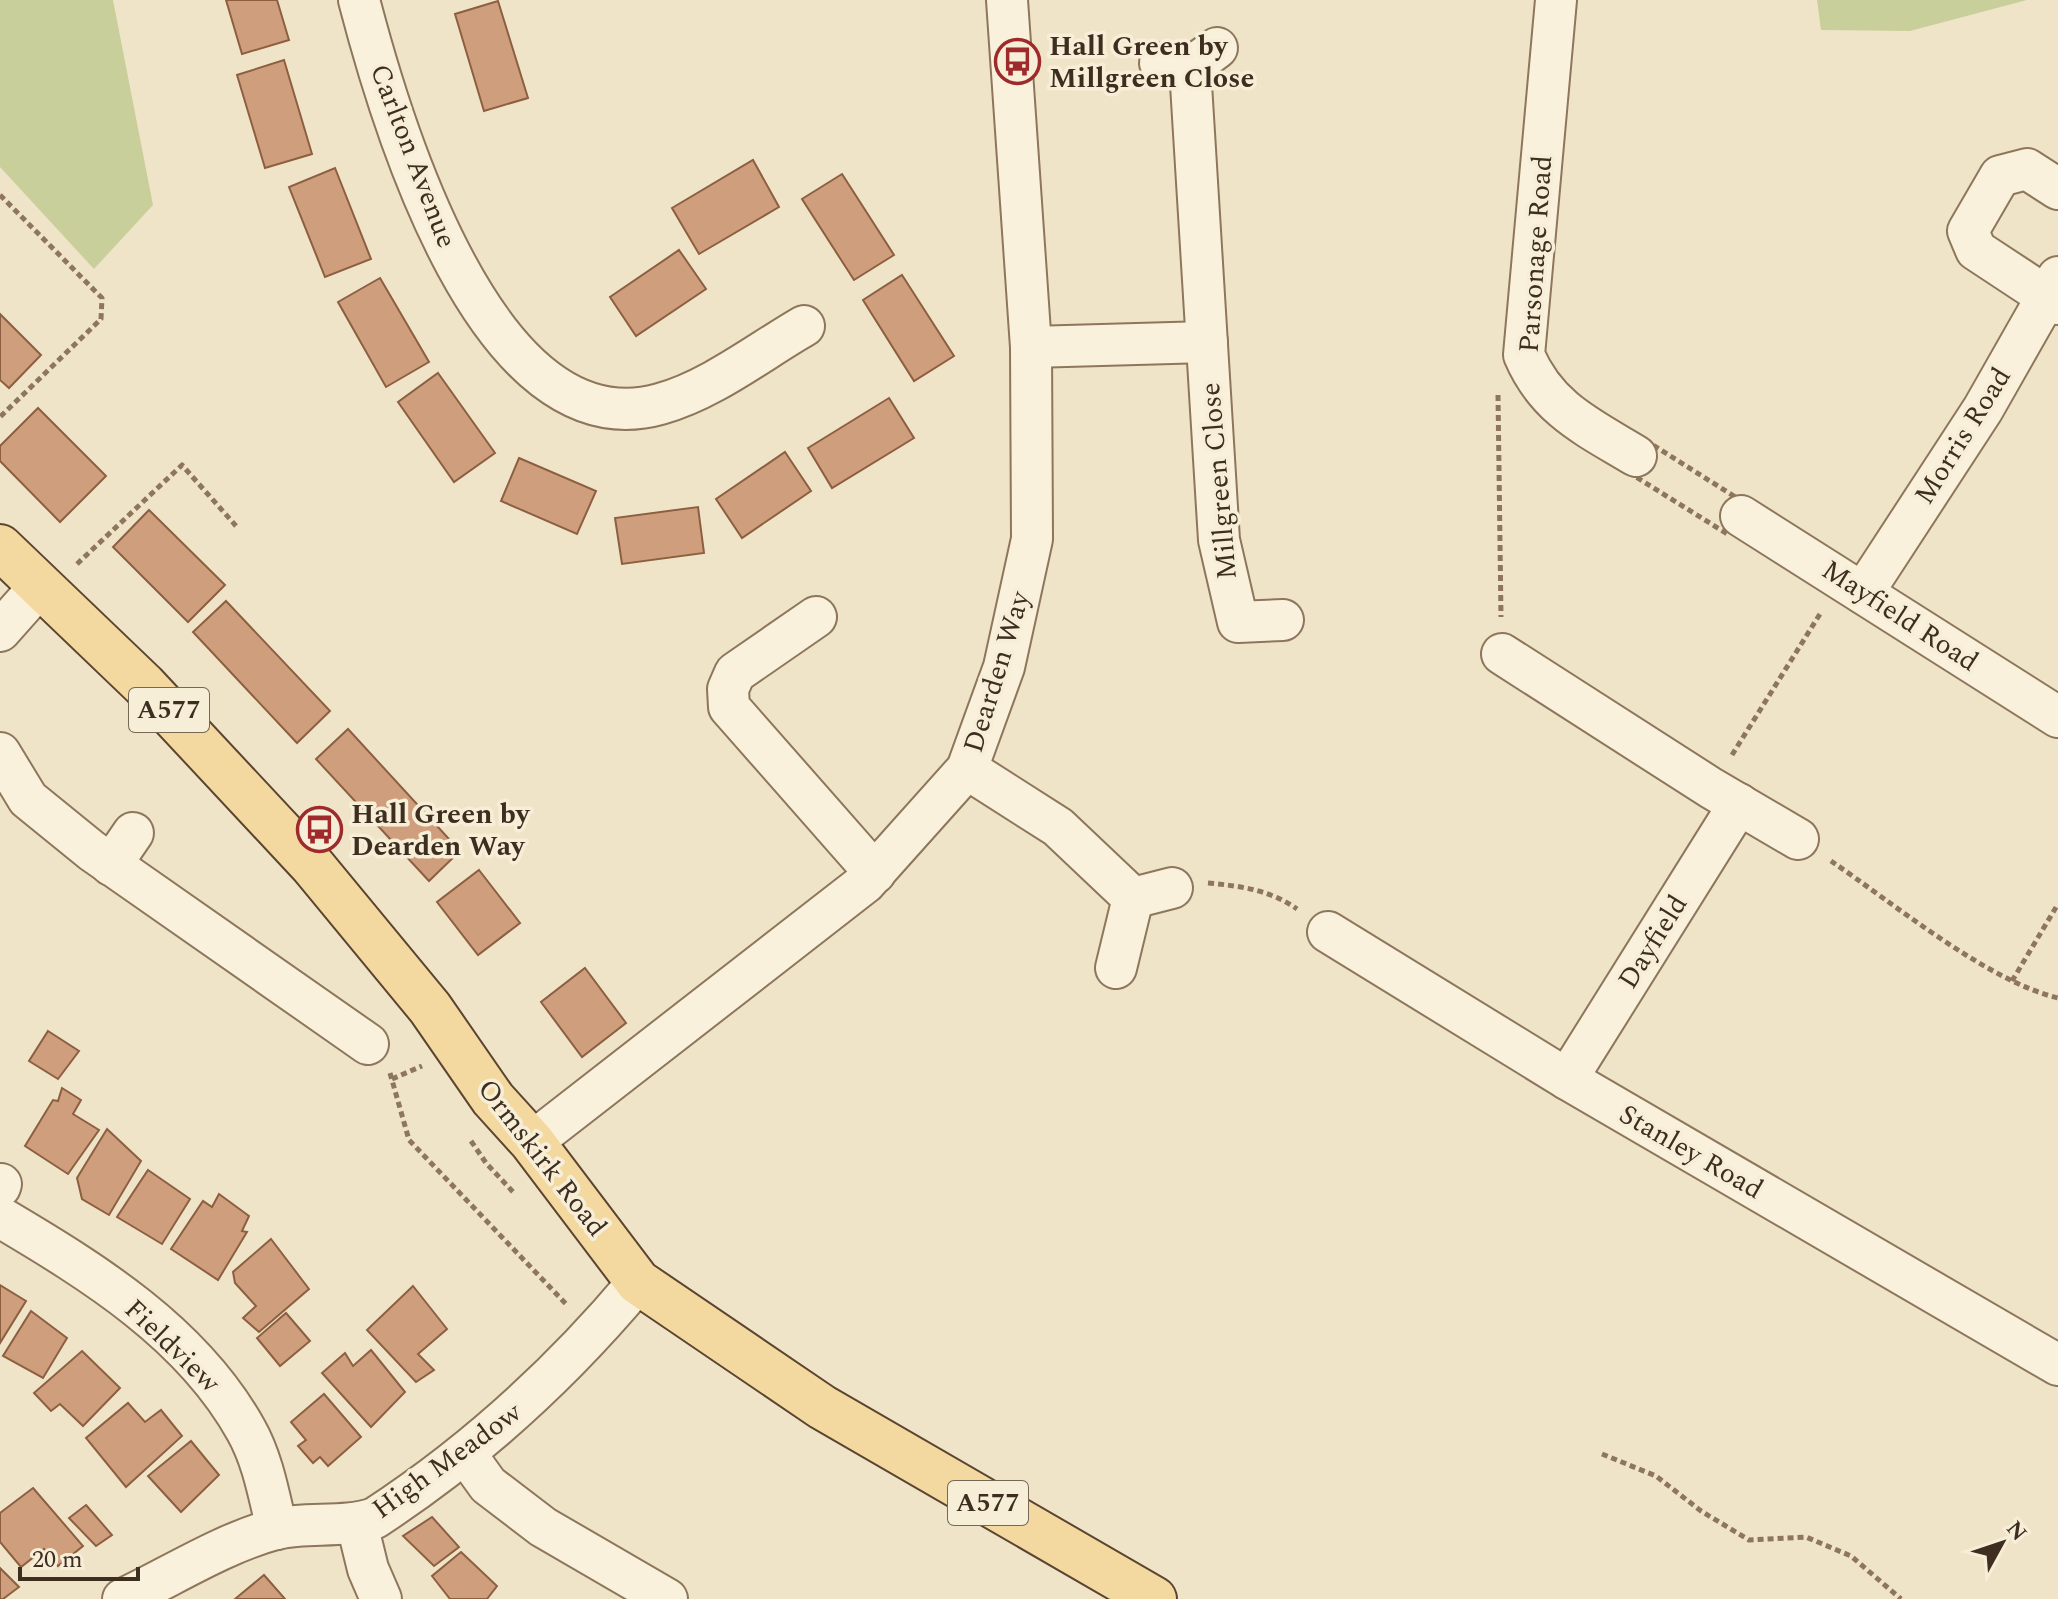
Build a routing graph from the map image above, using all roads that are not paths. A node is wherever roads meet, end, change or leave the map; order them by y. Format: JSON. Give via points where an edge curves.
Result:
{"nodes":[{"id":1,"x":359,"y":0,"type":"edge"},
{"id":2,"x":1007,"y":0,"type":"edge"},
{"id":3,"x":1556,"y":0,"type":"edge"},
{"id":4,"x":1189,"y":60,"type":"dead end"},
{"id":5,"x":2058,"y":189,"type":"edge"},
{"id":6,"x":2054,"y":293,"type":"edge"},
{"id":7,"x":804,"y":326,"type":"dead end"},
{"id":8,"x":1207,"y":342,"type":"junction"},
{"id":9,"x":1031,"y":347,"type":"junction"},
{"id":10,"x":1636,"y":456,"type":"road end"},
{"id":11,"x":1741,"y":516,"type":"road end"},
{"id":12,"x":0,"y":547,"type":"edge"},
{"id":13,"x":1852,"y":586,"type":"junction"},
{"id":14,"x":44,"y":589,"type":"junction"},
{"id":15,"x":816,"y":617,"type":"dead end"},
{"id":16,"x":1283,"y":620,"type":"dead end"},
{"id":17,"x":0,"y":631,"type":"edge"},
{"id":18,"x":1502,"y":654,"type":"road end"},
{"id":19,"x":2058,"y":717,"type":"edge"},
{"id":20,"x":0,"y":753,"type":"edge"},
{"id":21,"x":967,"y":769,"type":"junction"},
{"id":22,"x":1725,"y":796,"type":"junction"},
{"id":23,"x":133,"y":833,"type":"dead end"},
{"id":24,"x":1798,"y":839,"type":"road end"},
{"id":25,"x":111,"y":865,"type":"junction"},
{"id":26,"x":875,"y":873,"type":"junction"},
{"id":27,"x":1172,"y":888,"type":"road end"},
{"id":28,"x":1133,"y":898,"type":"junction"},
{"id":29,"x":1328,"y":932,"type":"road end"},
{"id":30,"x":1116,"y":968,"type":"dead end"},
{"id":31,"x":368,"y":1044,"type":"road end"},
{"id":32,"x":1567,"y":1079,"type":"junction"},
{"id":33,"x":532,"y":1142,"type":"junction"},
{"id":34,"x":0,"y":1217,"type":"edge"},
{"id":35,"x":638,"y":1282,"type":"junction"},
{"id":36,"x":2058,"y":1365,"type":"edge"},
{"id":37,"x":465,"y":1453,"type":"junction"},
{"id":38,"x":357,"y":1524,"type":"junction"},
{"id":39,"x":277,"y":1529,"type":"junction"},
{"id":40,"x":123,"y":1599,"type":"edge"},
{"id":41,"x":381,"y":1599,"type":"edge"},
{"id":42,"x":667,"y":1599,"type":"edge"},
{"id":43,"x":1154,"y":1599,"type":"edge"}],
"edges":[{"from":1,"to":7,"type":"street","name":"Carlton Avenue","via":[[394,123],[429,212],[474,298],[524,362],[564,392],[608,408],[659,405]]},
{"from":2,"to":9,"type":"street","name":"Dearden Way"},
{"from":3,"to":10,"type":"street","name":"Parsonage Road","via":[[1524,355],[1536,383],[1568,415]]},
{"from":4,"to":8,"type":"street","name":"Millgreen Close"},
{"from":5,"to":6,"type":"street","via":[[2027,169],[2000,176],[1968,231],[1976,250]]},
{"from":6,"to":13,"type":"street","name":"Morris Road","via":[[1983,409]]},
{"from":8,"to":9,"type":"street","name":"Millgreen Close"},
{"from":8,"to":16,"type":"street","name":"Millgreen Close","via":[[1219,540],[1233,634]]},
{"from":9,"to":21,"type":"street","name":"Dearden Way","via":[[1032,539],[1004,667]]},
{"from":11,"to":13,"type":"street","name":"Mayfield Road"},
{"from":12,"to":14,"type":"main road","name":"Ormskirk Road","number":"A577"},
{"from":13,"to":19,"type":"street","name":"Mayfield Road"},
{"from":14,"to":17,"type":"street"},
{"from":14,"to":33,"type":"main road","name":"Ormskirk Road","number":"A577","via":[[166,707],[312,865]]},
{"from":15,"to":26,"type":"street","via":[[735,673],[728,689],[729,707]]},
{"from":18,"to":22,"type":"street"},
{"from":20,"to":25,"type":"street","via":[[28,799]]},
{"from":21,"to":26,"type":"street","name":"Dearden Way"},
{"from":21,"to":28,"type":"street","via":[[1058,827]]},
{"from":22,"to":24,"type":"street"},
{"from":22,"to":32,"type":"street","name":"Dayfield"},
{"from":23,"to":25,"type":"street"},
{"from":25,"to":31,"type":"street"},
{"from":26,"to":33,"type":"street","name":"Dearden Way"},
{"from":27,"to":28,"type":"street"},
{"from":28,"to":30,"type":"street"},
{"from":29,"to":32,"type":"street","name":"Stanley Road"},
{"from":32,"to":36,"type":"street","name":"Stanley Road"},
{"from":33,"to":35,"type":"main road","name":"Ormskirk Road","number":"A577"},
{"from":34,"to":39,"type":"street","name":"Fieldview","via":[[81,1265],[153,1320],[212,1378],[247,1432]]},
{"from":35,"to":37,"type":"street","name":"High Meadow","via":[[592,1337]]},
{"from":35,"to":43,"type":"main road","name":"Ormskirk Road","number":"A577","via":[[822,1407]]},
{"from":37,"to":38,"type":"street","name":"High Meadow","via":[[384,1512]]},
{"from":37,"to":42,"type":"street","via":[[488,1485],[543,1527]]},
{"from":38,"to":39,"type":"street","name":"High Meadow"},
{"from":38,"to":41,"type":"street"},
{"from":39,"to":40,"type":"street","name":"High Meadow"}]}
